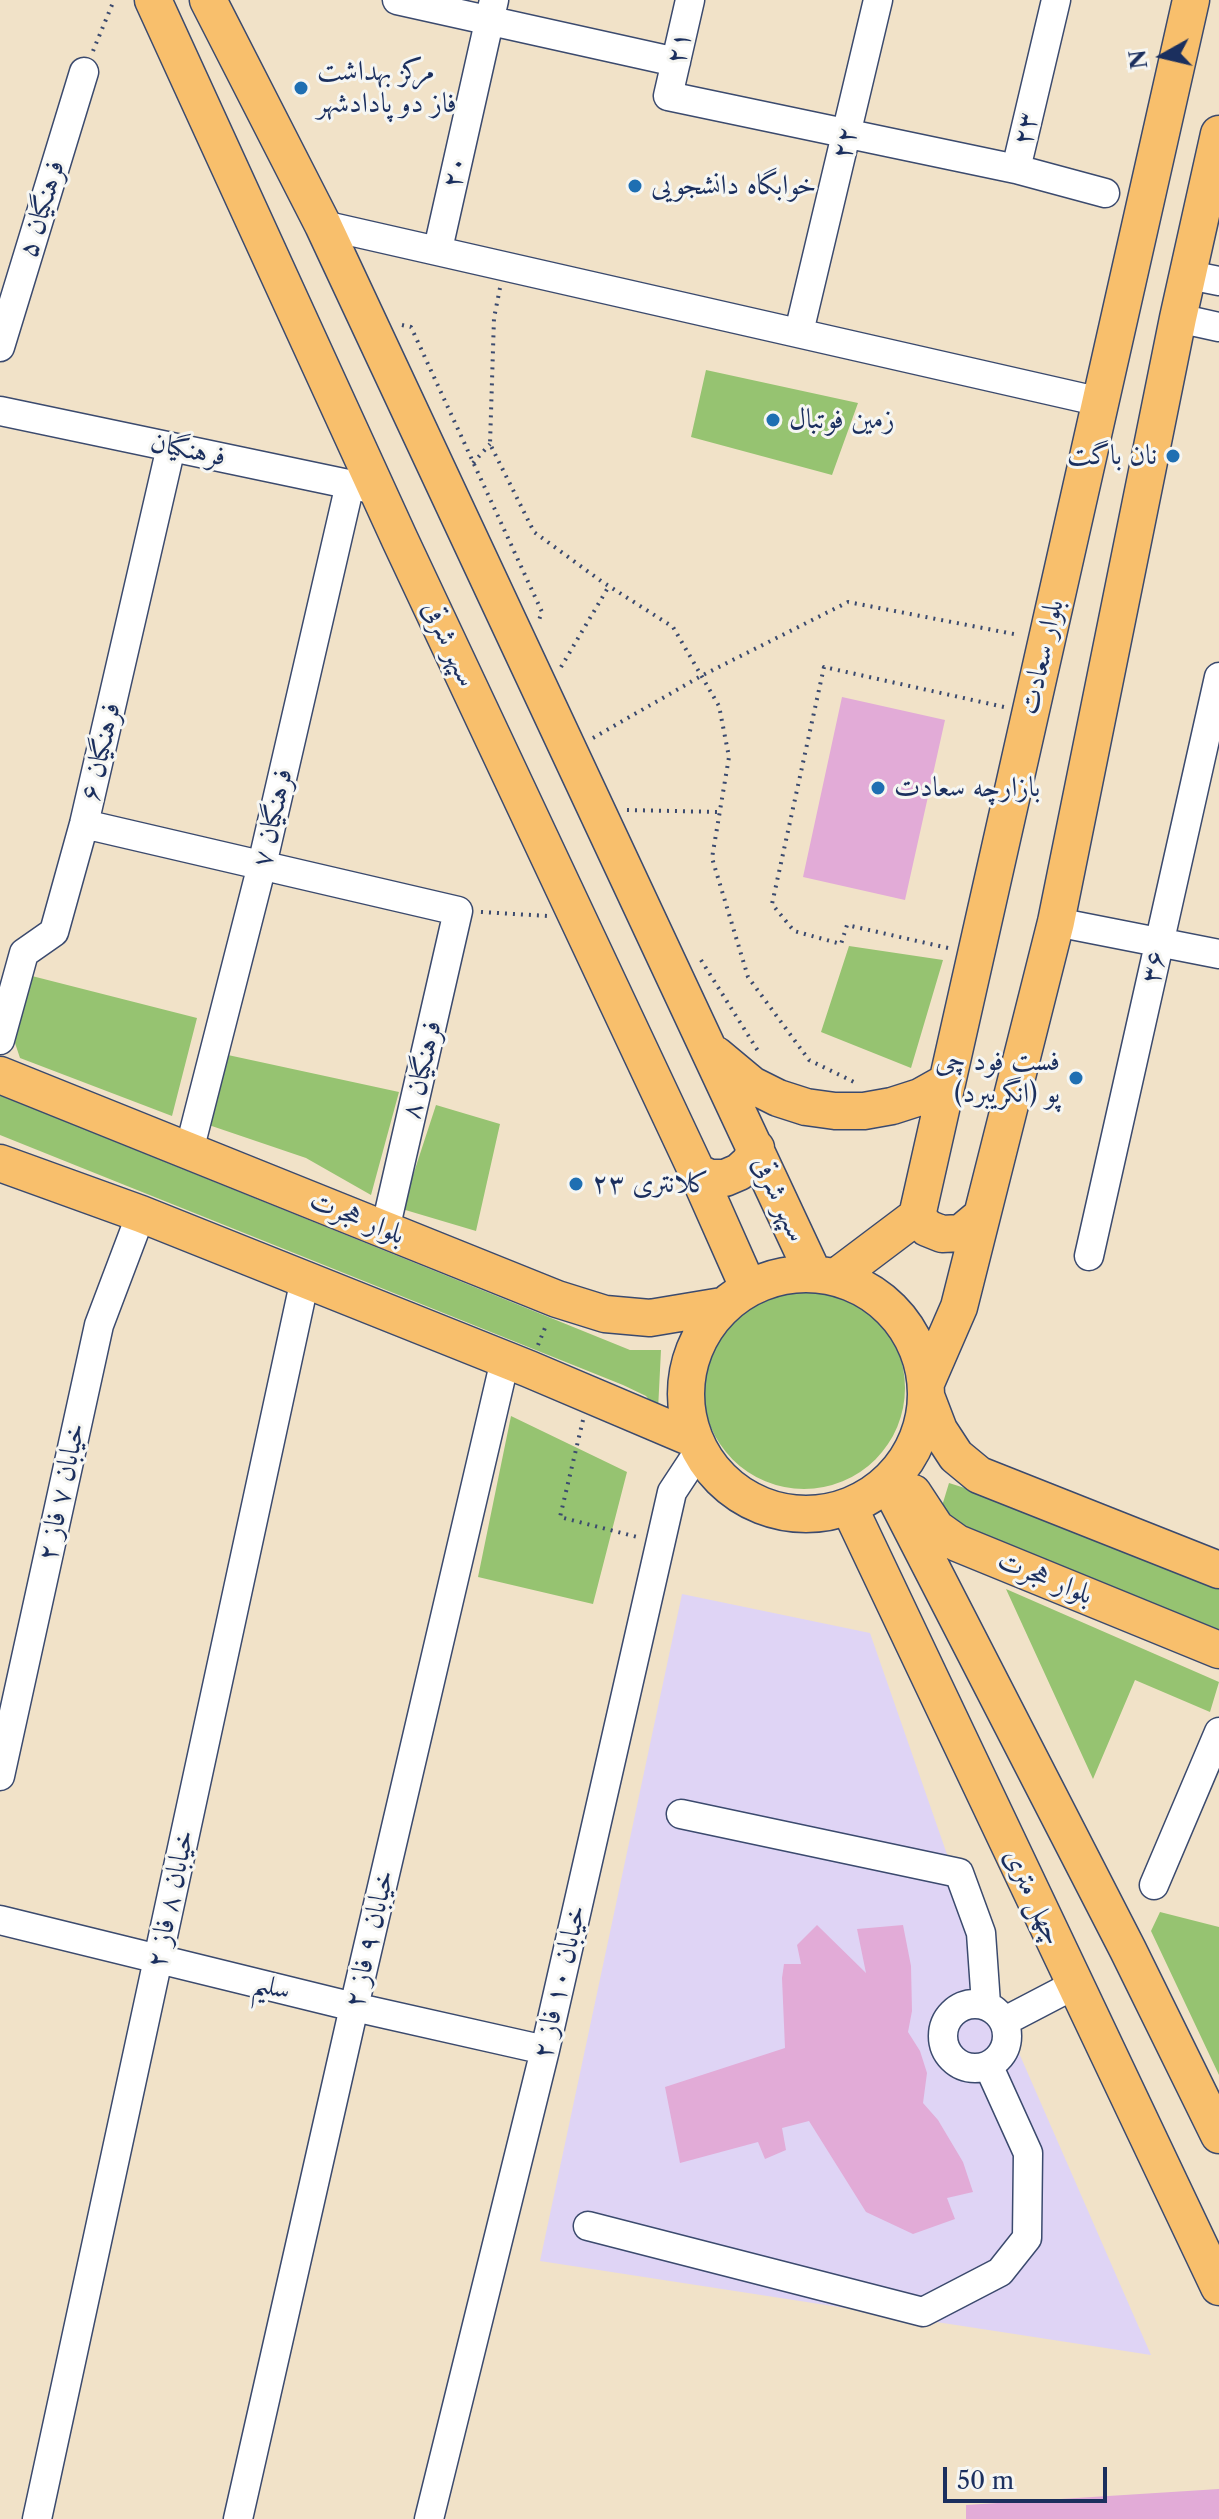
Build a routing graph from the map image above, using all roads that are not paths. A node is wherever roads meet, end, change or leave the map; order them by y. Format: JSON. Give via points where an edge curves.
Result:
{"nodes":[{"id":1,"x":153,"y":0,"type":"edge"},
{"id":2,"x":208,"y":0,"type":"edge"},
{"id":3,"x":397,"y":0,"type":"edge"},
{"id":4,"x":690,"y":0,"type":"edge"},
{"id":5,"x":878,"y":0,"type":"edge"},
{"id":6,"x":1056,"y":0,"type":"edge"},
{"id":7,"x":1191,"y":0,"type":"edge"},
{"id":8,"x":492,"y":10,"type":"edge"},
{"id":9,"x":676,"y":62,"type":"junction"},
{"id":10,"x":84,"y":72,"type":"road end"},
{"id":11,"x":848,"y":133,"type":"junction"},
{"id":12,"x":1219,"y":134,"type":"edge"},
{"id":13,"x":1016,"y":169,"type":"junction"},
{"id":14,"x":1105,"y":193,"type":"dead end"},
{"id":15,"x":323,"y":225,"type":"junction"},
{"id":16,"x":438,"y":249,"type":"junction"},
{"id":17,"x":1204,"y":278,"type":"edge"},
{"id":18,"x":1178,"y":318,"type":"junction"},
{"id":19,"x":1219,"y":327,"type":"edge"},
{"id":20,"x":799,"y":332,"type":"junction"},
{"id":21,"x":0,"y":347,"type":"edge"},
{"id":22,"x":1101,"y":402,"type":"junction"},
{"id":23,"x":0,"y":411,"type":"edge"},
{"id":24,"x":171,"y":447,"type":"junction"},
{"id":25,"x":363,"y":487,"type":"junction"},
{"id":26,"x":1219,"y":677,"type":"edge"},
{"id":27,"x":84,"y":824,"type":"junction"},
{"id":28,"x":262,"y":865,"type":"junction"},
{"id":29,"x":1056,"y":922,"type":"junction"},
{"id":30,"x":1160,"y":940,"type":"junction"},
{"id":31,"x":1219,"y":954,"type":"edge"},
{"id":32,"x":0,"y":1040,"type":"edge"},
{"id":33,"x":709,"y":1047,"type":"junction"},
{"id":34,"x":0,"y":1075,"type":"edge"},
{"id":35,"x":945,"y":1083,"type":"junction"},
{"id":36,"x":756,"y":1148,"type":"junction"},
{"id":37,"x":189,"y":1151,"type":"junction"},
{"id":38,"x":0,"y":1163,"type":"edge"},
{"id":39,"x":697,"y":1172,"type":"junction"},
{"id":40,"x":141,"y":1214,"type":"junction"},
{"id":41,"x":917,"y":1216,"type":"junction"},
{"id":42,"x":979,"y":1218,"type":"junction"},
{"id":43,"x":385,"y":1230,"type":"junction"},
{"id":44,"x":1089,"y":1256,"type":"dead end"},
{"id":45,"x":824,"y":1275,"type":"junction"},
{"id":46,"x":305,"y":1279,"type":"junction"},
{"id":47,"x":735,"y":1297,"type":"junction"},
{"id":48,"x":517,"y":1364,"type":"junction"},
{"id":49,"x":926,"y":1389,"type":"junction"},
{"id":50,"x":696,"y":1445,"type":"junction"},
{"id":51,"x":893,"y":1477,"type":"junction"},
{"id":52,"x":849,"y":1507,"type":"junction"},
{"id":53,"x":1218,"y":1563,"type":"edge"},
{"id":54,"x":1219,"y":1650,"type":"edge"},
{"id":55,"x":1219,"y":1732,"type":"edge"},
{"id":56,"x":0,"y":1776,"type":"edge"},
{"id":57,"x":681,"y":1814,"type":"dead end"},
{"id":58,"x":1154,"y":1885,"type":"dead end"},
{"id":59,"x":0,"y":1920,"type":"edge"},
{"id":60,"x":158,"y":1959,"type":"junction"},
{"id":61,"x":1074,"y":1985,"type":"junction"},
{"id":62,"x":354,"y":2007,"type":"junction"},
{"id":63,"x":996,"y":2012,"type":"junction"},
{"id":64,"x":545,"y":2050,"type":"junction"},
{"id":65,"x":989,"y":2067,"type":"junction"},
{"id":66,"x":1219,"y":2135,"type":"edge"},
{"id":67,"x":588,"y":2226,"type":"dead end"},
{"id":68,"x":1219,"y":2287,"type":"edge"},
{"id":69,"x":37,"y":2519,"type":"edge"},
{"id":70,"x":238,"y":2519,"type":"edge"},
{"id":71,"x":429,"y":2519,"type":"edge"}],
"edges":[{"from":1,"to":25,"type":"main road","name":"سپهر شرقی"},
{"from":2,"to":15,"type":"main road","name":"سپهر شرقی"},
{"from":3,"to":8,"type":"street"},
{"from":4,"to":9,"type":"street","name":"۲۱"},
{"from":5,"to":11,"type":"street","name":"۲۲"},
{"from":6,"to":13,"type":"street","name":"۲۳"},
{"from":7,"to":22,"type":"main road","name":"بلوار سعادت"},
{"from":8,"to":9,"type":"street"},
{"from":8,"to":16,"type":"street","name":"۲۰"},
{"from":9,"to":11,"type":"street","name":"۲۱","via":[[668,96]]},
{"from":10,"to":21,"type":"street","name":"فرهنگیان ۵"},
{"from":11,"to":13,"type":"street"},
{"from":11,"to":20,"type":"street","name":"۲۲"},
{"from":12,"to":17,"type":"main road"},
{"from":13,"to":14,"type":"street","name":"۲۳"},
{"from":15,"to":16,"type":"street"},
{"from":15,"to":33,"type":"main road","name":"سپهر شرقی"},
{"from":16,"to":20,"type":"street"},
{"from":17,"to":18,"type":"main road"},
{"from":18,"to":19,"type":"street"},
{"from":18,"to":29,"type":"main road"},
{"from":20,"to":22,"type":"street"},
{"from":22,"to":35,"type":"main road","name":"بلوار سعادت"},
{"from":23,"to":24,"type":"street","name":"فرهنگیان"},
{"from":24,"to":25,"type":"street","name":"فرهنگیان"},
{"from":24,"to":27,"type":"street","name":"فرهنگیان ۶"},
{"from":25,"to":28,"type":"street","name":"فرهنگیان ۷"},
{"from":25,"to":39,"type":"main road","name":"سپهر شرقی","via":[[578,918]]},
{"from":26,"to":30,"type":"street","name":"۳۶"},
{"from":27,"to":28,"type":"street"},
{"from":27,"to":32,"type":"street","name":"فرهنگیان ۶","via":[[54,932],[24,953]]},
{"from":28,"to":37,"type":"street","name":"فرهنگیان ۷"},
{"from":28,"to":43,"type":"street","name":"فرهنگیان ۸","via":[[458,911]]},
{"from":29,"to":30,"type":"street"},
{"from":29,"to":42,"type":"main road"},
{"from":30,"to":31,"type":"street"},
{"from":30,"to":44,"type":"street","name":"۳۶"},
{"from":33,"to":35,"type":"main road","via":[[752,1085],[820,1109],[892,1106]]},
{"from":33,"to":36,"type":"main road","name":"سپهر شرقی"},
{"from":34,"to":37,"type":"main road","name":"بلوار هجرت"},
{"from":35,"to":41,"type":"main road","name":"بلوار سعادت"},
{"from":36,"to":39,"type":"main road","via":[[750,1162],[725,1178]]},
{"from":36,"to":45,"type":"main road","name":"سپهر شرقی"},
{"from":37,"to":43,"type":"main road","name":"بلوار هجرت"},
{"from":38,"to":40,"type":"main road"},
{"from":39,"to":47,"type":"main road","name":"سپهر شرقی"},
{"from":40,"to":46,"type":"main road"},
{"from":40,"to":56,"type":"street","name":"خیابان ۷ فاز ۲","via":[[99,1325]]},
{"from":41,"to":42,"type":"main road","via":[[942,1234],[961,1233]]},
{"from":41,"to":45,"type":"main road"},
{"from":42,"to":49,"type":"main road","via":[[959,1307]]},
{"from":43,"to":47,"type":"main road","name":"بلوار هجرت","via":[[605,1314],[650,1318]]},
{"from":45,"to":47,"type":"main road","via":[[779,1275]]},
{"from":45,"to":49,"type":"main road","via":[[864,1287],[887,1305],[920,1354]]},
{"from":46,"to":48,"type":"main road"},
{"from":46,"to":60,"type":"street","name":"خیابان ۸ فاز ۲"},
{"from":47,"to":50,"type":"main road","via":[[704,1328],[691,1354],[686,1411]]},
{"from":48,"to":50,"type":"main road"},
{"from":48,"to":62,"type":"street","name":"خیابان ۹ فاز ۲"},
{"from":49,"to":51,"type":"main road","via":[[919,1436]]},
{"from":49,"to":53,"type":"main road","via":[[939,1430],[956,1456],[979,1475]]},
{"from":50,"to":52,"type":"main road","via":[[720,1479],[748,1500],[780,1512],[815,1514]]},
{"from":50,"to":64,"type":"street","name":"خیابان ۱۰ فاز ۲","via":[[672,1492]]},
{"from":51,"to":52,"type":"main road"},
{"from":51,"to":54,"type":"main road","name":"بلوار هجرت","via":[[936,1528],[957,1543]]},
{"from":51,"to":66,"type":"main road","name":"چهل متری"},
{"from":52,"to":61,"type":"main road","name":"چهل متری"},
{"from":55,"to":58,"type":"street"},
{"from":57,"to":63,"type":"street","via":[[959,1873],[981,1933]]},
{"from":59,"to":60,"type":"street","name":"سلیم"},
{"from":60,"to":62,"type":"street","name":"سلیم"},
{"from":60,"to":69,"type":"street","name":"خیابان ۸ فاز ۲"},
{"from":61,"to":63,"type":"street"},
{"from":61,"to":68,"type":"main road","name":"چهل متری"},
{"from":62,"to":64,"type":"street","name":"سلیم"},
{"from":62,"to":70,"type":"street","name":"خیابان ۹ فاز ۲"},
{"from":63,"to":65,"type":"street","via":[[1006,2047]]},
{"from":63,"to":65,"type":"street","via":[[960,2005],[943,2024],[944,2050],[963,2068]]},
{"from":64,"to":71,"type":"street","name":"خیابان ۱۰ فاز ۲"},
{"from":65,"to":67,"type":"street","via":[[1028,2153],[1027,2238],[1000,2272],[923,2312]]}]}
